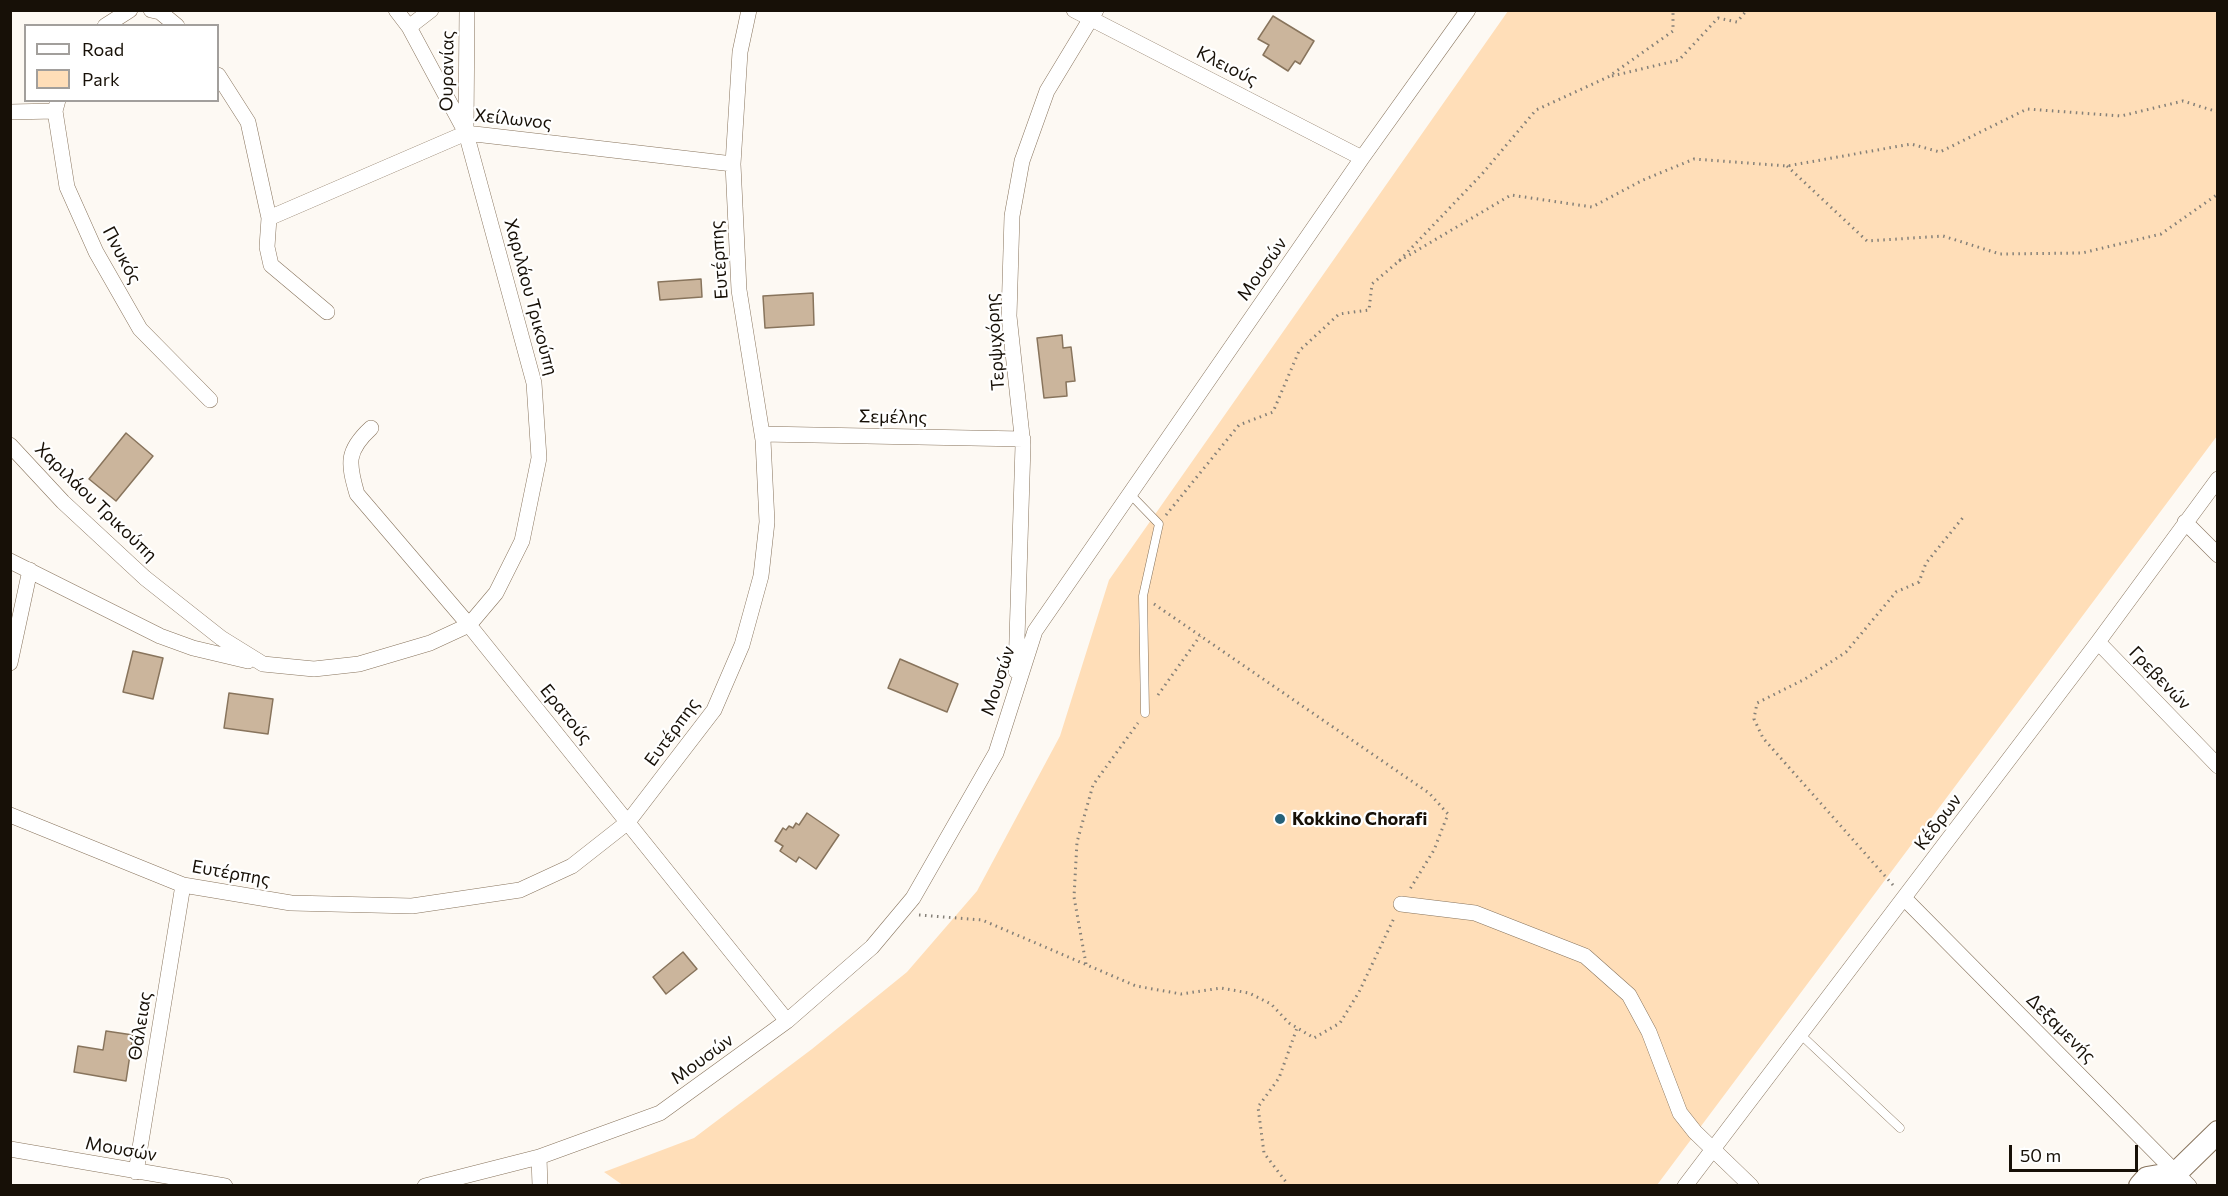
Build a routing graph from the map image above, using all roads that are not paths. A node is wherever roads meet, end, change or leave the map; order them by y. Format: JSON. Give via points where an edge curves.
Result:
{"nodes":[{"id":1,"x":130,"y":10,"type":"edge"},
{"id":2,"x":151,"y":10,"type":"edge"},
{"id":3,"x":396,"y":10,"type":"edge"},
{"id":4,"x":431,"y":10,"type":"edge"},
{"id":5,"x":467,"y":10,"type":"edge"},
{"id":6,"x":749,"y":10,"type":"edge"},
{"id":7,"x":1074,"y":10,"type":"edge"},
{"id":8,"x":1468,"y":10,"type":"edge"},
{"id":9,"x":1093,"y":14,"type":"edge"},
{"id":10,"x":108,"y":24,"type":"edge"},
{"id":11,"x":175,"y":24,"type":"edge"},
{"id":12,"x":409,"y":27,"type":"junction"},
{"id":13,"x":219,"y":77,"type":"edge"},
{"id":14,"x":56,"y":106,"type":"edge"},
{"id":15,"x":10,"y":112,"type":"edge"},
{"id":16,"x":466,"y":133,"type":"junction"},
{"id":17,"x":1362,"y":158,"type":"junction"},
{"id":18,"x":733,"y":164,"type":"junction"},
{"id":19,"x":269,"y":218,"type":"junction"},
{"id":20,"x":327,"y":312,"type":"dead end"},
{"id":21,"x":210,"y":400,"type":"dead end"},
{"id":22,"x":371,"y":428,"type":"dead end"},
{"id":23,"x":762,"y":434,"type":"junction"},
{"id":24,"x":1023,"y":439,"type":"junction"},
{"id":25,"x":10,"y":445,"type":"edge"},
{"id":26,"x":2217,"y":479,"type":"edge"},
{"id":27,"x":1130,"y":494,"type":"junction"},
{"id":28,"x":2185,"y":522,"type":"junction"},
{"id":29,"x":2217,"y":555,"type":"edge"},
{"id":30,"x":10,"y":561,"type":"edge"},
{"id":31,"x":30,"y":570,"type":"junction"},
{"id":32,"x":1019,"y":624,"type":"junction"},
{"id":33,"x":469,"y":625,"type":"junction"},
{"id":34,"x":1035,"y":631,"type":"junction"},
{"id":35,"x":2098,"y":642,"type":"junction"},
{"id":36,"x":10,"y":663,"type":"edge"},
{"id":37,"x":263,"y":664,"type":"junction"},
{"id":38,"x":1016,"y":689,"type":"junction"},
{"id":39,"x":1145,"y":712,"type":"road end"},
{"id":40,"x":2217,"y":766,"type":"edge"},
{"id":41,"x":10,"y":815,"type":"edge"},
{"id":42,"x":628,"y":822,"type":"junction"},
{"id":43,"x":183,"y":885,"type":"junction"},
{"id":44,"x":1905,"y":898,"type":"junction"},
{"id":45,"x":1401,"y":904,"type":"road end"},
{"id":46,"x":787,"y":1021,"type":"junction"},
{"id":47,"x":1801,"y":1035,"type":"junction"},
{"id":48,"x":1900,"y":1128,"type":"dead end"},
{"id":49,"x":2217,"y":1132,"type":"edge"},
{"id":50,"x":1713,"y":1148,"type":"junction"},
{"id":51,"x":10,"y":1149,"type":"edge"},
{"id":52,"x":539,"y":1157,"type":"junction"},
{"id":53,"x":136,"y":1172,"type":"junction"},
{"id":54,"x":2179,"y":1181,"type":"edge"},
{"id":55,"x":225,"y":1185,"type":"edge"},
{"id":56,"x":425,"y":1185,"type":"edge"},
{"id":57,"x":540,"y":1185,"type":"edge"},
{"id":58,"x":1685,"y":1185,"type":"edge"},
{"id":59,"x":1751,"y":1185,"type":"edge"},
{"id":60,"x":2140,"y":1185,"type":"edge"}],
"edges":[{"from":1,"to":10,"type":"street"},
{"from":2,"to":11,"type":"street"},
{"from":3,"to":12,"type":"street","name":"Χαριλάου Τρικούπη"},
{"from":4,"to":12,"type":"street"},
{"from":5,"to":16,"type":"street","name":"Ουρανίας"},
{"from":6,"to":18,"type":"street","name":"Ευτέρπης","via":[[740,52]]},
{"from":7,"to":9,"type":"street","name":"Κλειούς"},
{"from":8,"to":17,"type":"street","name":"Μουσών"},
{"from":9,"to":17,"type":"street","name":"Κλειούς"},
{"from":9,"to":24,"type":"street","name":"Τερψιχόρης","via":[[1047,91],[1022,161],[1012,216],[1009,316]]},
{"from":12,"to":16,"type":"street","name":"Χαριλάου Τρικούπη"},
{"from":13,"to":19,"type":"street","via":[[248,122]]},
{"from":14,"to":15,"type":"street"},
{"from":14,"to":21,"type":"street","name":"Πνυκός","via":[[67,187],[96,252],[140,329]]},
{"from":16,"to":18,"type":"street","name":"Χείλωνος"},
{"from":16,"to":19,"type":"street","name":"Χείλωνος"},
{"from":16,"to":33,"type":"street","name":"Χαριλάου Τρικούπη","via":[[534,383],[539,458],[522,541],[496,593]]},
{"from":17,"to":27,"type":"street","name":"Μουσών"},
{"from":18,"to":23,"type":"street","name":"Ευτέρπης","via":[[739,290]]},
{"from":19,"to":20,"type":"street","via":[[267,247],[271,265]]},
{"from":22,"to":33,"type":"street","name":"Ερατούς","via":[[354,443],[349,467],[357,494]]},
{"from":23,"to":24,"type":"street","name":"Σεμέλης"},
{"from":23,"to":42,"type":"street","name":"Ευτέρπης","via":[[767,522],[760,576],[742,645],[714,710]]},
{"from":24,"to":32,"type":"street","name":"Τερψιχόρης"},
{"from":25,"to":37,"type":"street","name":"Χαριλάου Τρικούπη","via":[[63,502],[145,578],[221,638]]},
{"from":26,"to":28,"type":"street","name":"Κέδρων"},
{"from":27,"to":34,"type":"street","name":"Μουσών"},
{"from":27,"to":39,"type":"lane","via":[[1159,524],[1143,596]]},
{"from":28,"to":29,"type":"street"},
{"from":28,"to":35,"type":"street","name":"Κέδρων"},
{"from":30,"to":31,"type":"street"},
{"from":31,"to":36,"type":"street"},
{"from":31,"to":37,"type":"street","via":[[160,636]]},
{"from":32,"to":34,"type":"street"},
{"from":32,"to":38,"type":"street","name":"Τερψιχόρης"},
{"from":33,"to":37,"type":"street","name":"Χαριλάου Τρικούπη","via":[[430,643],[359,664],[314,669]]},
{"from":33,"to":42,"type":"street","name":"Ερατούς"},
{"from":34,"to":38,"type":"street","name":"Μουσών"},
{"from":35,"to":40,"type":"street","name":"Γρεβενών"},
{"from":35,"to":44,"type":"street","name":"Κέδρων"},
{"from":38,"to":46,"type":"street","name":"Μουσών","via":[[996,753],[913,898],[872,947]]},
{"from":41,"to":43,"type":"street","name":"Ευτέρπης"},
{"from":42,"to":43,"type":"street","name":"Ευτέρπης","via":[[572,866],[520,890],[412,906],[291,903]]},
{"from":42,"to":46,"type":"street","name":"Ερατούς"},
{"from":43,"to":53,"type":"street","name":"Θάλειας"},
{"from":44,"to":47,"type":"street","name":"Κέδρων"},
{"from":44,"to":54,"type":"street","name":"Δεξαμενής"},
{"from":45,"to":50,"type":"street","via":[[1475,914],[1585,956],[1629,995],[1649,1032],[1680,1113]]},
{"from":46,"to":52,"type":"street","name":"Μουσών","via":[[660,1113]]},
{"from":47,"to":48,"type":"lane"},
{"from":47,"to":50,"type":"street","name":"Κέδρων"},
{"from":49,"to":54,"type":"street"},
{"from":50,"to":58,"type":"street","name":"Κέδρων"},
{"from":50,"to":59,"type":"street"},
{"from":51,"to":53,"type":"street","name":"Μουσών"},
{"from":52,"to":56,"type":"street","name":"Μουσών"},
{"from":52,"to":57,"type":"street"},
{"from":53,"to":55,"type":"street","name":"Μουσών"},
{"from":54,"to":60,"type":"street","via":[[2147,1178]]}]}
